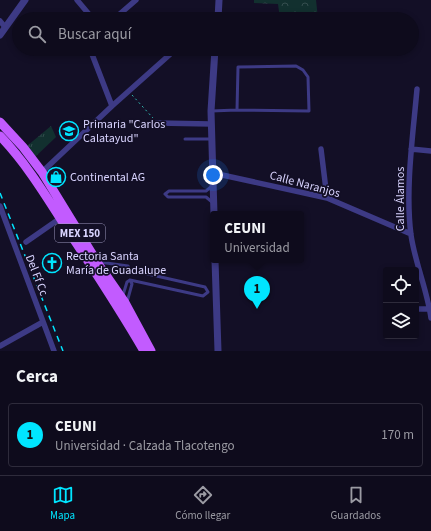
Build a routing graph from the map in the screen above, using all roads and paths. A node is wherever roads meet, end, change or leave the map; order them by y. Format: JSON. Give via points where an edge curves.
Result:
{"nodes":[{"id":1,"x":25,"y":0,"type":"edge"},
{"id":2,"x":77,"y":0,"type":"edge"},
{"id":3,"x":136,"y":0,"type":"edge"},
{"id":4,"x":219,"y":0,"type":"edge"},
{"id":5,"x":13,"y":12,"type":"edge"},
{"id":6,"x":87,"y":12,"type":"edge"},
{"id":7,"x":122,"y":12,"type":"edge"},
{"id":8,"x":218,"y":12,"type":"edge"},
{"id":9,"x":12,"y":13,"type":"edge"},
{"id":10,"x":2,"y":23,"type":"edge"},
{"id":11,"x":0,"y":35,"type":"edge"},
{"id":12,"x":93,"y":56,"type":"edge"},
{"id":13,"x":168,"y":56,"type":"edge"},
{"id":14,"x":215,"y":56,"type":"edge"},
{"id":15,"x":417,"y":89,"type":"dead end"},
{"id":16,"x":129,"y":91,"type":"junction"},
{"id":17,"x":112,"y":106,"type":"junction"},
{"id":18,"x":237,"y":110,"type":"junction"},
{"id":19,"x":211,"y":112,"type":"junction"},
{"id":20,"x":0,"y":122,"type":"edge"},
{"id":21,"x":157,"y":123,"type":"joint"},
{"id":22,"x":211,"y":124,"type":"junction"},
{"id":23,"x":0,"y":136,"type":"edge"},
{"id":24,"x":185,"y":139,"type":"dead end"},
{"id":25,"x":211,"y":139,"type":"junction"},
{"id":26,"x":321,"y":149,"type":"dead end"},
{"id":27,"x":411,"y":149,"type":"junction"},
{"id":28,"x":431,"y":151,"type":"edge"},
{"id":29,"x":42,"y":172,"type":"junction"},
{"id":30,"x":213,"y":173,"type":"junction"},
{"id":31,"x":213,"y":185,"type":"junction"},
{"id":32,"x":327,"y":198,"type":"junction"},
{"id":33,"x":214,"y":203,"type":"junction"},
{"id":34,"x":0,"y":206,"type":"edge"},
{"id":35,"x":214,"y":211,"type":"edge"},
{"id":36,"x":64,"y":216,"type":"junction"},
{"id":37,"x":411,"y":234,"type":"junction"},
{"id":38,"x":26,"y":242,"type":"dead end"},
{"id":39,"x":215,"y":263,"type":"edge"},
{"id":40,"x":98,"y":266,"type":"junction"},
{"id":41,"x":130,"y":270,"type":"junction"},
{"id":42,"x":130,"y":280,"type":"junction"},
{"id":43,"x":122,"y":303,"type":"junction"},
{"id":44,"x":419,"y":309,"type":"edge"},
{"id":45,"x":430,"y":309,"type":"junction"},
{"id":46,"x":431,"y":318,"type":"edge"},
{"id":47,"x":43,"y":322,"type":"junction"},
{"id":48,"x":0,"y":346,"type":"edge"},
{"id":49,"x":54,"y":351,"type":"edge"},
{"id":50,"x":144,"y":351,"type":"edge"},
{"id":51,"x":151,"y":351,"type":"edge"},
{"id":52,"x":218,"y":351,"type":"edge"}],
"edges":[{"from":1,"to":5,"type":"street"},
{"from":2,"to":6,"type":"street"},
{"from":3,"to":7,"type":"street"},
{"from":4,"to":8,"type":"street"},
{"from":9,"to":10,"type":"street"},
{"from":10,"to":11,"type":"street"},
{"from":12,"to":17,"type":"street"},
{"from":13,"to":16,"type":"street"},
{"from":14,"to":19,"type":"street"},
{"from":15,"to":27,"type":"street","name":"Calle Álamos"},
{"from":16,"to":17,"type":"street"},
{"from":16,"to":21,"type":"path"},
{"from":17,"to":29,"type":"street"},
{"from":18,"to":18,"type":"lane","via":[[309,111],[308,77],[296,66],[238,67]]},
{"from":18,"to":19,"type":"lane"},
{"from":19,"to":22,"type":"street"},
{"from":20,"to":29,"type":"main road","number":"MEX 150"},
{"from":21,"to":22,"type":"street"},
{"from":22,"to":25,"type":"street"},
{"from":23,"to":36,"type":"main road","number":"MEX 150"},
{"from":24,"to":25,"type":"lane"},
{"from":25,"to":30,"type":"street"},
{"from":26,"to":32,"type":"street"},
{"from":27,"to":28,"type":"street"},
{"from":27,"to":37,"type":"street","name":"Calle Álamos"},
{"from":29,"to":36,"type":"main road","number":"MEX 150"},
{"from":30,"to":31,"type":"street"},
{"from":30,"to":32,"type":"street","name":"Calle Naranjos"},
{"from":31,"to":33,"type":"street"},
{"from":31,"to":33,"type":"lane","via":[[206,191],[165,194],[168,197],[206,197]]},
{"from":32,"to":37,"type":"street","name":"Calle Naranjos"},
{"from":33,"to":35,"type":"street"},
{"from":34,"to":47,"type":"street","name":"Del Ff Cc"},
{"from":36,"to":38,"type":"street"},
{"from":36,"to":40,"type":"main road","number":"MEX 150"},
{"from":37,"to":45,"type":"street","name":"Calle Álamos"},
{"from":39,"to":52,"type":"street"},
{"from":40,"to":41,"type":"lane","via":[[127,272]]},
{"from":40,"to":41,"type":"lane","via":[[128,266]]},
{"from":40,"to":43,"type":"main road","number":"MEX 150"},
{"from":41,"to":42,"type":"lane","via":[[205,287],[208,292],[203,296]]},
{"from":42,"to":43,"type":"lane","via":[[127,282]]},
{"from":42,"to":43,"type":"lane","via":[[132,284]]},
{"from":43,"to":50,"type":"main road","number":"MEX 150"},
{"from":43,"to":51,"type":"main road","number":"MEX 150"},
{"from":44,"to":45,"type":"street"},
{"from":45,"to":46,"type":"street","name":"Calle Álamos"},
{"from":47,"to":48,"type":"street"},
{"from":47,"to":49,"type":"street","name":"Del Ff Cc"}]}
